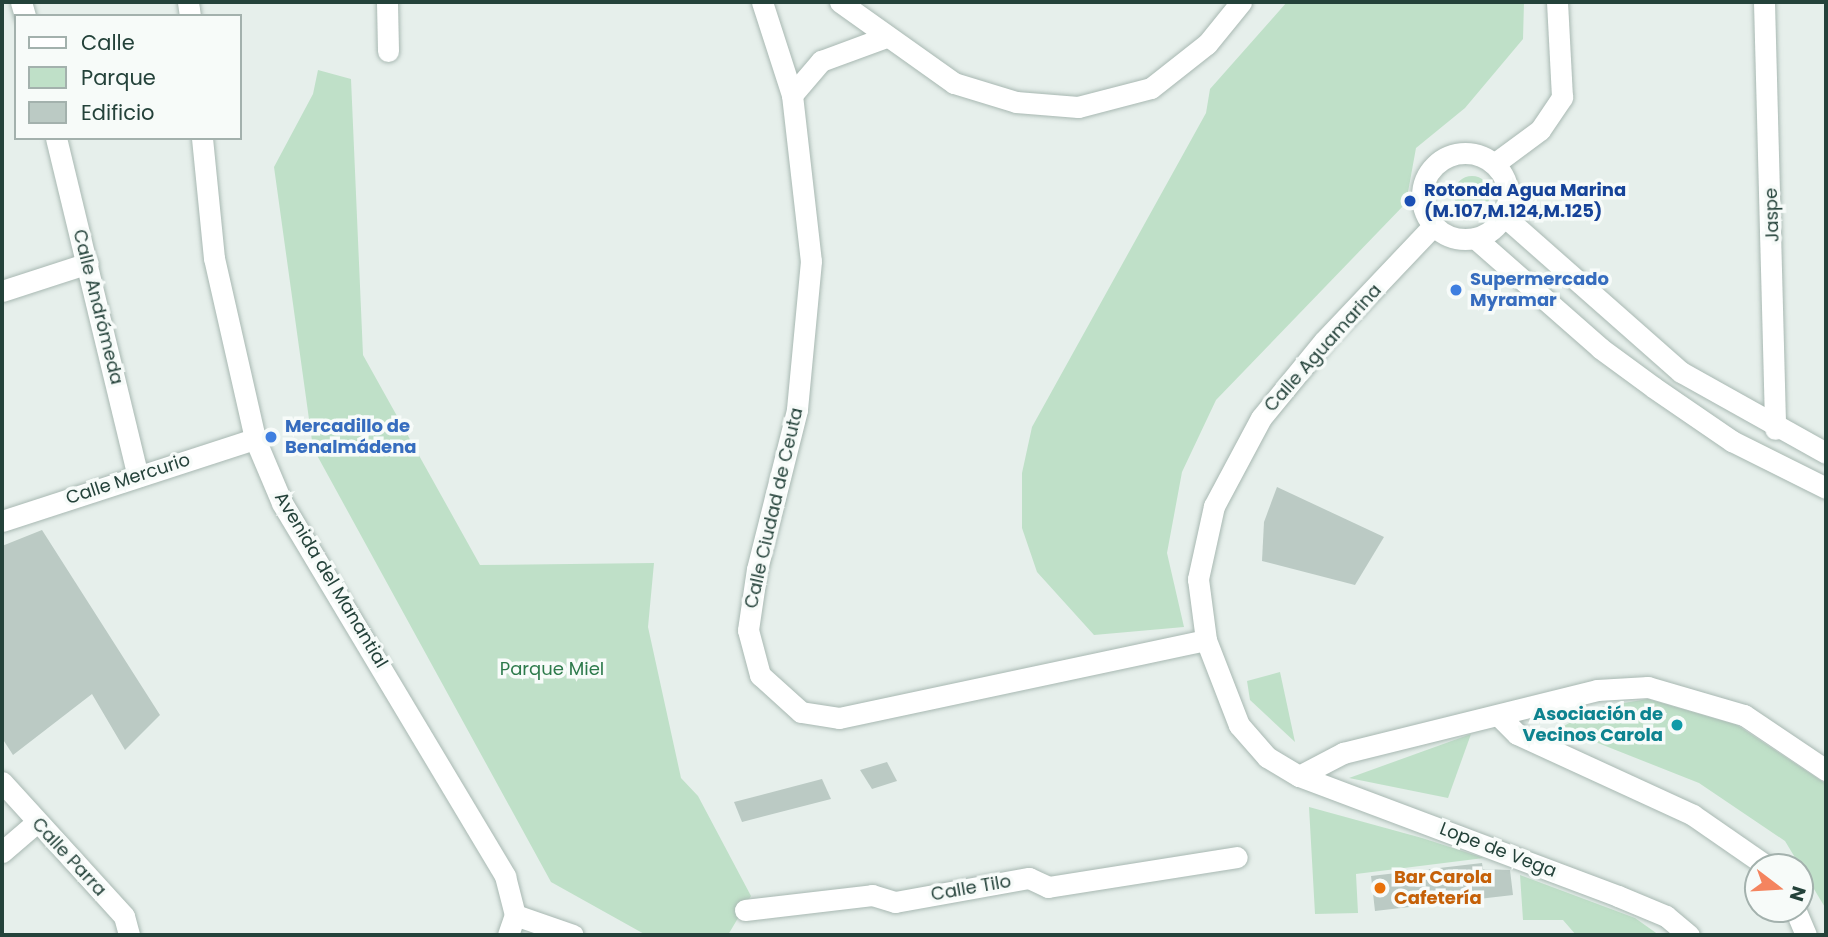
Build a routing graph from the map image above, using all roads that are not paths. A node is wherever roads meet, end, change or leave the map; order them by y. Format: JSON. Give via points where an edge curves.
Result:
{"nodes":[{"id":1,"x":387,"y":2,"type":"edge"},
{"id":2,"x":762,"y":2,"type":"edge"},
{"id":3,"x":840,"y":2,"type":"edge"},
{"id":4,"x":1241,"y":2,"type":"edge"},
{"id":5,"x":1557,"y":2,"type":"edge"},
{"id":6,"x":1765,"y":2,"type":"edge"},
{"id":7,"x":886,"y":37,"type":"junction"},
{"id":8,"x":388,"y":51,"type":"dead end"},
{"id":9,"x":792,"y":95,"type":"junction"},
{"id":10,"x":57,"y":140,"type":"edge"},
{"id":11,"x":202,"y":140,"type":"edge"},
{"id":12,"x":1494,"y":164,"type":"junction"},
{"id":13,"x":1504,"y":216,"type":"junction"},
{"id":14,"x":1433,"y":226,"type":"junction"},
{"id":15,"x":1475,"y":238,"type":"junction"},
{"id":16,"x":88,"y":262,"type":"junction"},
{"id":17,"x":2,"y":291,"type":"edge"},
{"id":18,"x":1774,"y":429,"type":"junction"},
{"id":19,"x":255,"y":439,"type":"junction"},
{"id":20,"x":1826,"y":453,"type":"edge"},
{"id":21,"x":138,"y":476,"type":"junction"},
{"id":22,"x":1826,"y":488,"type":"edge"},
{"id":23,"x":2,"y":521,"type":"edge"},
{"id":24,"x":1206,"y":640,"type":"junction"},
{"id":25,"x":1500,"y":716,"type":"junction"},
{"id":26,"x":1826,"y":770,"type":"edge"},
{"id":27,"x":1299,"y":776,"type":"junction"},
{"id":28,"x":2,"y":782,"type":"edge"},
{"id":29,"x":37,"y":822,"type":"junction"},
{"id":30,"x":2,"y":852,"type":"edge"},
{"id":31,"x":1747,"y":853,"type":"edge"},
{"id":32,"x":1237,"y":857,"type":"dead end"},
{"id":33,"x":745,"y":910,"type":"dead end"},
{"id":34,"x":515,"y":915,"type":"junction"},
{"id":35,"x":129,"y":935,"type":"edge"},
{"id":36,"x":509,"y":935,"type":"edge"},
{"id":37,"x":573,"y":935,"type":"edge"},
{"id":38,"x":1689,"y":935,"type":"edge"}],
"edges":[{"from":1,"to":8,"type":"street"},
{"from":2,"to":9,"type":"street","name":"Calle Ciudad de Ceuta"},
{"from":3,"to":7,"type":"street"},
{"from":4,"to":7,"type":"street","via":[[1207,44],[1151,88],[1078,107],[1016,102],[954,83]]},
{"from":5,"to":12,"type":"street","via":[[1562,97],[1540,130]]},
{"from":6,"to":18,"type":"street","name":"Jaspe"},
{"from":7,"to":9,"type":"street","via":[[821,61]]},
{"from":9,"to":24,"type":"street","name":"Calle Ciudad de Ceuta","via":[[811,261],[797,410],[757,569],[748,630],[760,675],[801,712],[839,718]]},
{"from":10,"to":16,"type":"street","name":"Calle Andrómeda"},
{"from":11,"to":19,"type":"street","name":"Avenida del Manantial","via":[[214,258]]},
{"from":12,"to":13,"type":"street","via":[[1508,194]]},
{"from":12,"to":14,"type":"street","via":[[1466,153],[1435,165],[1422,198]]},
{"from":13,"to":15,"type":"street"},
{"from":13,"to":18,"type":"street","via":[[1681,372]]},
{"from":14,"to":15,"type":"street","via":[[1445,235]]},
{"from":14,"to":24,"type":"street","name":"Calle Aguamarina","via":[[1261,418],[1214,506],[1198,579]]},
{"from":15,"to":22,"type":"street","via":[[1600,348],[1653,387],[1732,441]]},
{"from":16,"to":17,"type":"street"},
{"from":16,"to":21,"type":"street","name":"Calle Andrómeda"},
{"from":18,"to":20,"type":"street"},
{"from":19,"to":21,"type":"street","name":"Calle Mercurio"},
{"from":19,"to":34,"type":"street","name":"Avenida del Manantial","via":[[282,503],[505,876]]},
{"from":21,"to":23,"type":"street","name":"Calle Mercurio"},
{"from":24,"to":27,"type":"street","name":"Calle Aguamarina","via":[[1239,725],[1267,757]]},
{"from":25,"to":26,"type":"street","via":[[1597,690],[1648,687],[1744,715]]},
{"from":25,"to":27,"type":"street","via":[[1343,753]]},
{"from":25,"to":31,"type":"street","via":[[1517,734],[1693,816]]},
{"from":27,"to":38,"type":"street","name":"Lope de Vega","via":[[1618,896],[1667,916]]},
{"from":28,"to":29,"type":"street","name":"Calle Parra"},
{"from":29,"to":30,"type":"street"},
{"from":29,"to":35,"type":"street","name":"Calle Parra","via":[[124,916]]},
{"from":32,"to":33,"type":"street","name":"Calle Tilo","via":[[1048,887],[1029,878],[895,902],[872,895]]},
{"from":34,"to":36,"type":"street"},
{"from":34,"to":37,"type":"street"}]}
